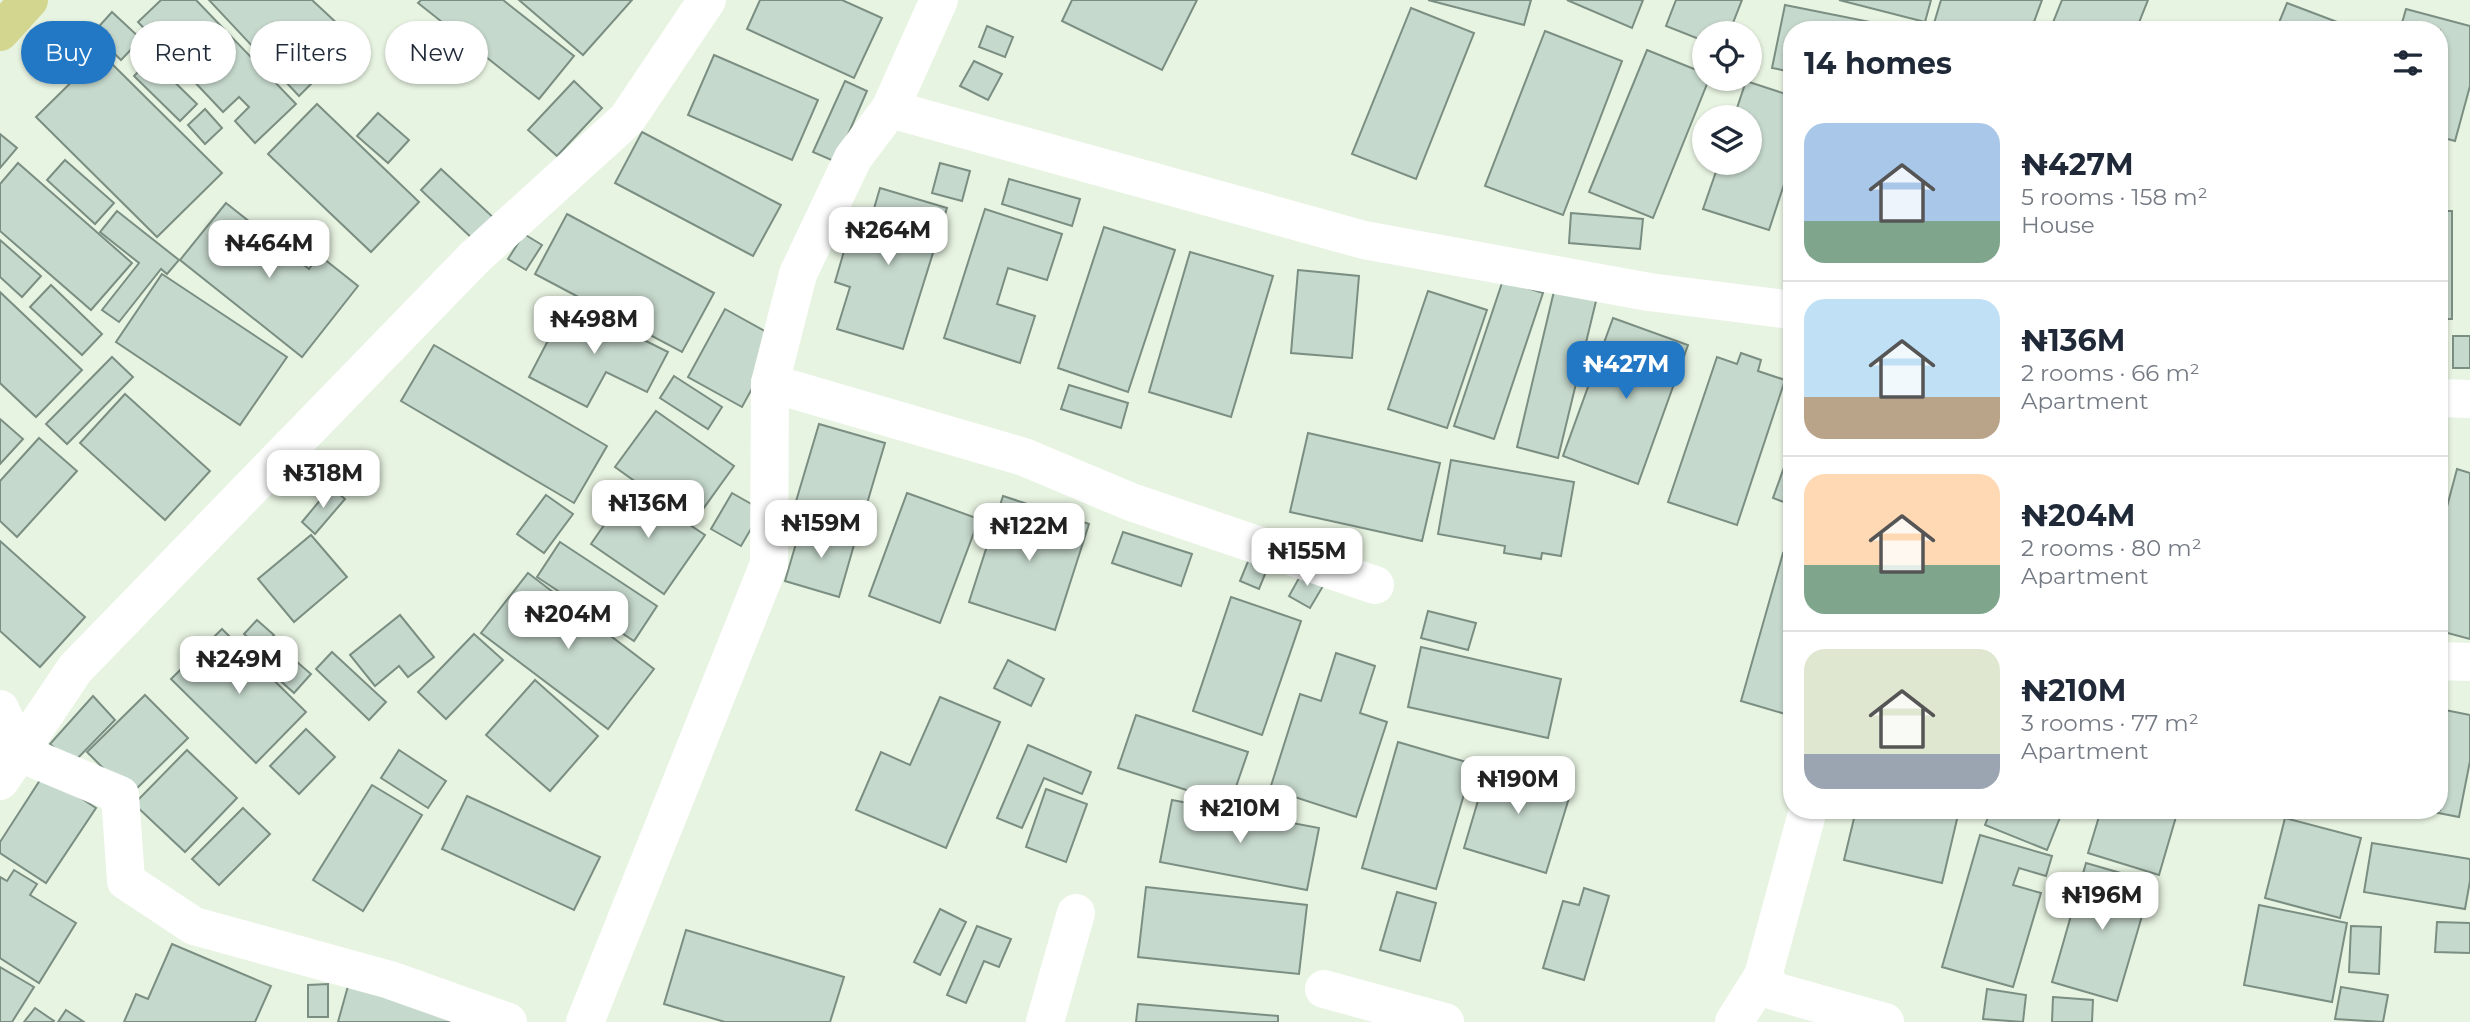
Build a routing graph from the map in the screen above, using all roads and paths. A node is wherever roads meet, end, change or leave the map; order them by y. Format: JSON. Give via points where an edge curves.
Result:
{"nodes":[{"id":1,"x":29,"y":0,"type":"edge"},
{"id":2,"x":707,"y":0,"type":"edge"},
{"id":3,"x":939,"y":0,"type":"edge"},
{"id":4,"x":0,"y":32,"type":"edge"},
{"id":5,"x":890,"y":109,"type":"junction"},
{"id":6,"x":1783,"y":309,"type":"edge"},
{"id":7,"x":770,"y":383,"type":"junction"},
{"id":8,"x":2448,"y":398,"type":"edge"},
{"id":9,"x":2470,"y":399,"type":"edge"},
{"id":10,"x":1375,"y":585,"type":"dead end"},
{"id":11,"x":2448,"y":661,"type":"edge"},
{"id":12,"x":2470,"y":662,"type":"edge"},
{"id":13,"x":0,"y":709,"type":"edge"},
{"id":14,"x":10,"y":767,"type":"edge"},
{"id":15,"x":1806,"y":819,"type":"edge"},
{"id":16,"x":1076,"y":913,"type":"dead end"},
{"id":17,"x":1763,"y":976,"type":"junction"},
{"id":18,"x":1324,"y":989,"type":"dead end"},
{"id":19,"x":508,"y":1022,"type":"edge"},
{"id":20,"x":584,"y":1022,"type":"edge"},
{"id":21,"x":1045,"y":1022,"type":"edge"},
{"id":22,"x":1445,"y":1022,"type":"edge"},
{"id":23,"x":1734,"y":1022,"type":"edge"},
{"id":24,"x":1885,"y":1022,"type":"edge"}],
"edges":[{"from":1,"to":4,"type":"main road"},
{"from":2,"to":14,"type":"street","via":[[627,119],[475,257],[75,669]]},
{"from":3,"to":5,"type":"street"},
{"from":5,"to":6,"type":"street","via":[[1364,240],[1649,292]]},
{"from":5,"to":7,"type":"street","via":[[853,158],[798,274]]},
{"from":7,"to":10,"type":"street","via":[[1024,457],[1131,502]]},
{"from":7,"to":20,"type":"street","via":[[769,564]]},
{"from":8,"to":9,"type":"street"},
{"from":11,"to":12,"type":"street"},
{"from":13,"to":14,"type":"street"},
{"from":14,"to":19,"type":"street","via":[[120,795],[126,881],[194,926],[390,980]]},
{"from":15,"to":17,"type":"street"},
{"from":16,"to":21,"type":"street"},
{"from":17,"to":23,"type":"street"},
{"from":17,"to":24,"type":"street","via":[[1774,991]]},
{"from":18,"to":22,"type":"street"}]}
